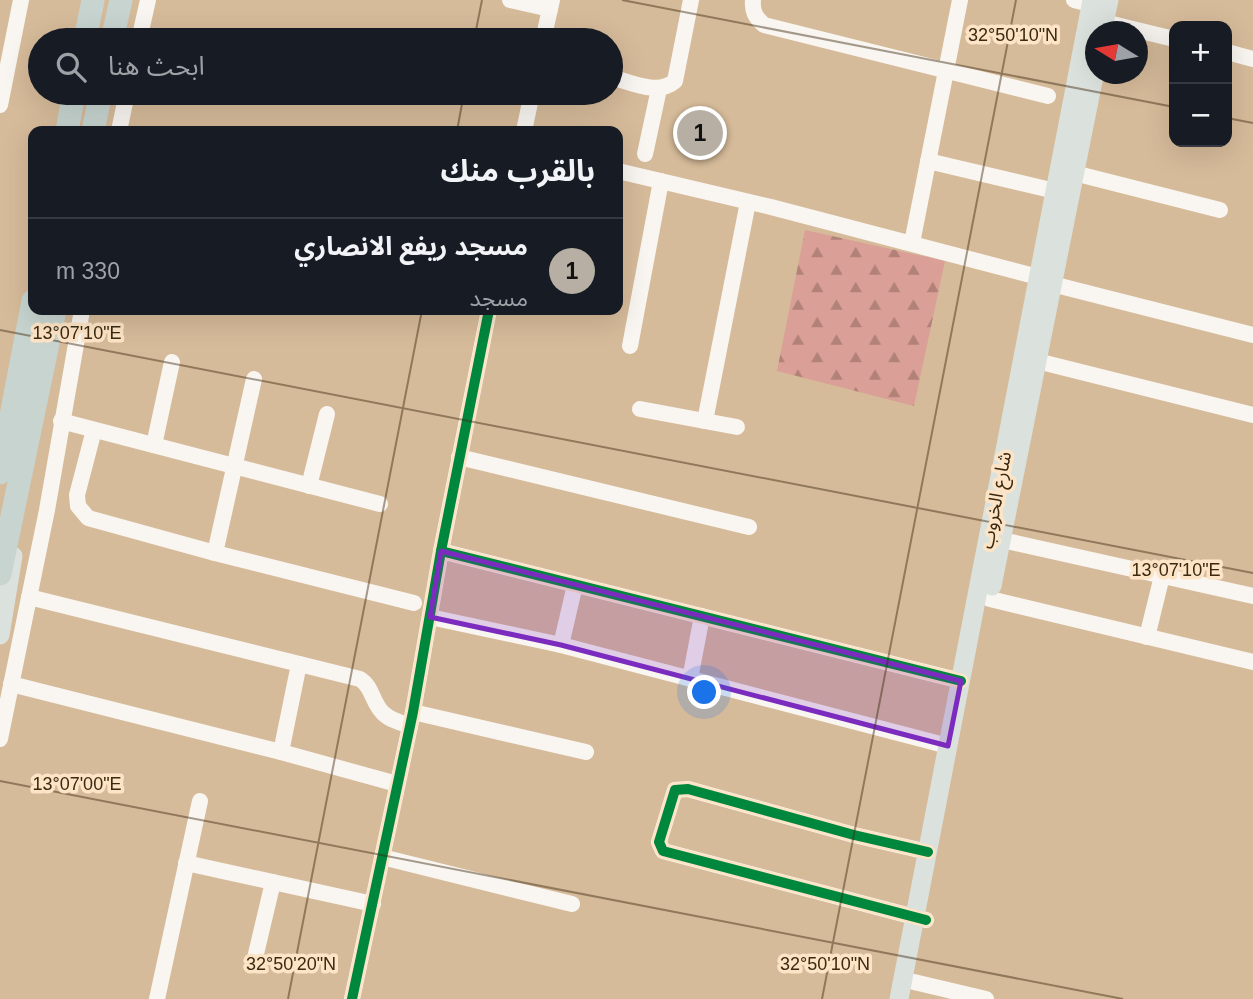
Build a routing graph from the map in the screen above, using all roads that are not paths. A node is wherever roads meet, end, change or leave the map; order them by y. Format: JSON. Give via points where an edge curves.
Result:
{"nodes":[{"id":1,"x":21,"y":0,"type":"edge"},
{"id":2,"x":93,"y":0,"type":"edge"},
{"id":3,"x":121,"y":0,"type":"edge"},
{"id":4,"x":148,"y":0,"type":"edge"},
{"id":5,"x":510,"y":0,"type":"edge"},
{"id":6,"x":691,"y":0,"type":"edge"},
{"id":7,"x":752,"y":0,"type":"edge"},
{"id":8,"x":960,"y":0,"type":"edge"},
{"id":9,"x":551,"y":5,"type":"edge"},
{"id":10,"x":1097,"y":9,"type":"edge"},
{"id":11,"x":87,"y":28,"type":"edge"},
{"id":12,"x":115,"y":28,"type":"edge"},
{"id":13,"x":142,"y":28,"type":"edge"},
{"id":14,"x":546,"y":28,"type":"edge"},
{"id":15,"x":1169,"y":37,"type":"edge"},
{"id":16,"x":1232,"y":53,"type":"edge"},
{"id":17,"x":1253,"y":59,"type":"edge"},
{"id":18,"x":946,"y":71,"type":"junction"},
{"id":19,"x":623,"y":80,"type":"edge"},
{"id":20,"x":1092,"y":84,"type":"edge"},
{"id":21,"x":659,"y":89,"type":"junction"},
{"id":22,"x":1048,"y":96,"type":"dead end"},
{"id":23,"x":0,"y":105,"type":"edge"},
{"id":24,"x":72,"y":105,"type":"edge"},
{"id":25,"x":98,"y":105,"type":"edge"},
{"id":26,"x":124,"y":105,"type":"edge"},
{"id":27,"x":529,"y":105,"type":"edge"},
{"id":28,"x":68,"y":126,"type":"edge"},
{"id":29,"x":94,"y":126,"type":"edge"},
{"id":30,"x":120,"y":126,"type":"edge"},
{"id":31,"x":525,"y":126,"type":"edge"},
{"id":32,"x":645,"y":153,"type":"dead end"},
{"id":33,"x":928,"y":160,"type":"junction"},
{"id":34,"x":623,"y":172,"type":"edge"},
{"id":35,"x":1074,"y":173,"type":"junction"},
{"id":36,"x":661,"y":181,"type":"junction"},
{"id":37,"x":1055,"y":191,"type":"junction"},
{"id":38,"x":748,"y":202,"type":"junction"},
{"id":39,"x":1220,"y":210,"type":"dead end"},
{"id":40,"x":912,"y":243,"type":"junction"},
{"id":41,"x":1045,"y":281,"type":"junction"},
{"id":42,"x":30,"y":315,"type":"edge"},
{"id":43,"x":54,"y":315,"type":"edge"},
{"id":44,"x":81,"y":315,"type":"edge"},
{"id":45,"x":488,"y":315,"type":"edge"},
{"id":46,"x":1253,"y":335,"type":"edge"},
{"id":47,"x":630,"y":346,"type":"dead end"},
{"id":48,"x":1037,"y":360,"type":"junction"},
{"id":49,"x":172,"y":362,"type":"dead end"},
{"id":50,"x":254,"y":379,"type":"dead end"},
{"id":51,"x":640,"y":409,"type":"dead end"},
{"id":52,"x":327,"y":414,"type":"dead end"},
{"id":53,"x":1253,"y":415,"type":"edge"},
{"id":54,"x":30,"y":421,"type":"junction"},
{"id":55,"x":61,"y":421,"type":"junction"},
{"id":56,"x":705,"y":421,"type":"junction"},
{"id":57,"x":737,"y":427,"type":"dead end"},
{"id":58,"x":94,"y":430,"type":"junction"},
{"id":59,"x":153,"y":445,"type":"junction"},
{"id":60,"x":459,"y":457,"type":"junction"},
{"id":61,"x":234,"y":466,"type":"junction"},
{"id":62,"x":0,"y":473,"type":"edge"},
{"id":63,"x":309,"y":486,"type":"junction"},
{"id":64,"x":380,"y":504,"type":"dead end"},
{"id":65,"x":748,"y":527,"type":"dead end"},
{"id":66,"x":1002,"y":540,"type":"junction"},
{"id":67,"x":441,"y":551,"type":"junction"},
{"id":68,"x":215,"y":553,"type":"junction"},
{"id":69,"x":0,"y":574,"type":"edge"},
{"id":70,"x":1162,"y":576,"type":"junction"},
{"id":71,"x":575,"y":585,"type":"junction"},
{"id":72,"x":1253,"y":596,"type":"edge"},
{"id":73,"x":29,"y":597,"type":"junction"},
{"id":74,"x":990,"y":599,"type":"junction"},
{"id":75,"x":414,"y":603,"type":"dead end"},
{"id":76,"x":702,"y":616,"type":"junction"},
{"id":77,"x":430,"y":617,"type":"junction"},
{"id":78,"x":0,"y":635,"type":"edge"},
{"id":79,"x":1147,"y":637,"type":"junction"},
{"id":80,"x":561,"y":645,"type":"junction"},
{"id":81,"x":1253,"y":662,"type":"edge"},
{"id":82,"x":299,"y":664,"type":"junction"},
{"id":83,"x":690,"y":679,"type":"junction"},
{"id":84,"x":961,"y":681,"type":"junction"},
{"id":85,"x":10,"y":684,"type":"junction"},
{"id":86,"x":411,"y":719,"type":"junction"},
{"id":87,"x":0,"y":739,"type":"edge"},
{"id":88,"x":948,"y":746,"type":"junction"},
{"id":89,"x":281,"y":752,"type":"junction"},
{"id":90,"x":586,"y":752,"type":"dead end"},
{"id":91,"x":397,"y":785,"type":"junction"},
{"id":92,"x":200,"y":801,"type":"dead end"},
{"id":93,"x":928,"y":852,"type":"junction"},
{"id":94,"x":382,"y":857,"type":"junction"},
{"id":95,"x":186,"y":863,"type":"junction"},
{"id":96,"x":273,"y":882,"type":"junction"},
{"id":97,"x":373,"y":904,"type":"junction"},
{"id":98,"x":572,"y":904,"type":"dead end"},
{"id":99,"x":920,"y":918,"type":"junction"},
{"id":100,"x":255,"y":958,"type":"dead end"},
{"id":101,"x":912,"y":991,"type":"edge"},
{"id":102,"x":159,"y":998,"type":"edge"},
{"id":103,"x":352,"y":999,"type":"edge"},
{"id":104,"x":899,"y":999,"type":"edge"},
{"id":105,"x":986,"y":999,"type":"edge"}],
"edges":[{"from":1,"to":23,"type":"street"},
{"from":2,"to":11,"type":"highway"},
{"from":3,"to":12,"type":"highway"},
{"from":4,"to":13,"type":"street"},
{"from":5,"to":9,"type":"street"},
{"from":6,"to":21,"type":"street","via":[[675,81]]},
{"from":7,"to":18,"type":"street","via":[[756,18],[764,24]]},
{"from":8,"to":18,"type":"street"},
{"from":9,"to":14,"type":"street"},
{"from":10,"to":15,"type":"street"},
{"from":10,"to":37,"type":"main road","name":"شارع الخروب"},
{"from":16,"to":17,"type":"street"},
{"from":18,"to":22,"type":"street"},
{"from":18,"to":33,"type":"street"},
{"from":19,"to":21,"type":"street"},
{"from":20,"to":35,"type":"main road","name":"شارع الخروب"},
{"from":21,"to":32,"type":"street"},
{"from":24,"to":28,"type":"highway"},
{"from":25,"to":29,"type":"highway"},
{"from":26,"to":30,"type":"street"},
{"from":27,"to":31,"type":"street"},
{"from":33,"to":37,"type":"street"},
{"from":33,"to":40,"type":"street"},
{"from":34,"to":36,"type":"street"},
{"from":35,"to":39,"type":"street"},
{"from":35,"to":41,"type":"main road","name":"شارع الخروب"},
{"from":36,"to":38,"type":"street"},
{"from":36,"to":47,"type":"street"},
{"from":37,"to":41,"type":"main road","name":"شارع الخروب"},
{"from":38,"to":40,"type":"street"},
{"from":38,"to":56,"type":"street"},
{"from":40,"to":41,"type":"street"},
{"from":41,"to":46,"type":"street"},
{"from":41,"to":48,"type":"main road","name":"شارع الخروب"},
{"from":41,"to":84,"type":"main road","name":"شارع الخروب"},
{"from":42,"to":62,"type":"highway"},
{"from":43,"to":54,"type":"highway"},
{"from":44,"to":55,"type":"street"},
{"from":45,"to":60,"type":"street"},
{"from":48,"to":53,"type":"street"},
{"from":48,"to":66,"type":"main road","name":"شارع الخروب"},
{"from":49,"to":59,"type":"street"},
{"from":50,"to":61,"type":"street"},
{"from":51,"to":56,"type":"street"},
{"from":52,"to":63,"type":"street"},
{"from":54,"to":69,"type":"highway"},
{"from":54,"to":78,"type":"main road"},
{"from":55,"to":58,"type":"street"},
{"from":55,"to":73,"type":"street"},
{"from":56,"to":57,"type":"street"},
{"from":58,"to":59,"type":"street"},
{"from":58,"to":68,"type":"street","via":[[77,495],[84,515]]},
{"from":59,"to":61,"type":"street"},
{"from":60,"to":65,"type":"street"},
{"from":60,"to":67,"type":"street"},
{"from":61,"to":63,"type":"street"},
{"from":61,"to":68,"type":"street"},
{"from":63,"to":64,"type":"street"},
{"from":66,"to":70,"type":"street"},
{"from":66,"to":74,"type":"main road","name":"شارع الخروب"},
{"from":67,"to":71,"type":"street"},
{"from":67,"to":77,"type":"street"},
{"from":68,"to":75,"type":"street"},
{"from":70,"to":72,"type":"street"},
{"from":70,"to":79,"type":"street"},
{"from":71,"to":76,"type":"street"},
{"from":71,"to":80,"type":"street"},
{"from":73,"to":82,"type":"street"},
{"from":73,"to":85,"type":"street"},
{"from":74,"to":79,"type":"street"},
{"from":74,"to":99,"type":"main road","name":"شارع الخروب"},
{"from":76,"to":83,"type":"street"},
{"from":76,"to":84,"type":"street"},
{"from":77,"to":80,"type":"street"},
{"from":77,"to":86,"type":"street"},
{"from":79,"to":81,"type":"street"},
{"from":80,"to":83,"type":"street"},
{"from":82,"to":86,"type":"street","via":[[364,681],[383,713]]},
{"from":82,"to":89,"type":"street"},
{"from":83,"to":88,"type":"street"},
{"from":84,"to":88,"type":"main road","name":"شارع الخروب"},
{"from":85,"to":87,"type":"street"},
{"from":85,"to":89,"type":"street"},
{"from":86,"to":90,"type":"street"},
{"from":86,"to":91,"type":"street"},
{"from":88,"to":93,"type":"main road","name":"شارع الخروب"},
{"from":89,"to":91,"type":"street"},
{"from":91,"to":94,"type":"street"},
{"from":92,"to":95,"type":"street"},
{"from":93,"to":99,"type":"main road","name":"شارع الخروب"},
{"from":93,"to":99,"type":"street","via":[[688,789],[675,790],[659,842],[663,851]]},
{"from":94,"to":97,"type":"street"},
{"from":94,"to":98,"type":"street"},
{"from":95,"to":96,"type":"street"},
{"from":95,"to":102,"type":"street"},
{"from":96,"to":97,"type":"street"},
{"from":96,"to":100,"type":"street"},
{"from":97,"to":103,"type":"street"},
{"from":99,"to":101,"type":"main road","name":"شارع الخروب"},
{"from":99,"to":104,"type":"main road","name":"شارع الخروب"},
{"from":101,"to":105,"type":"street"}]}
